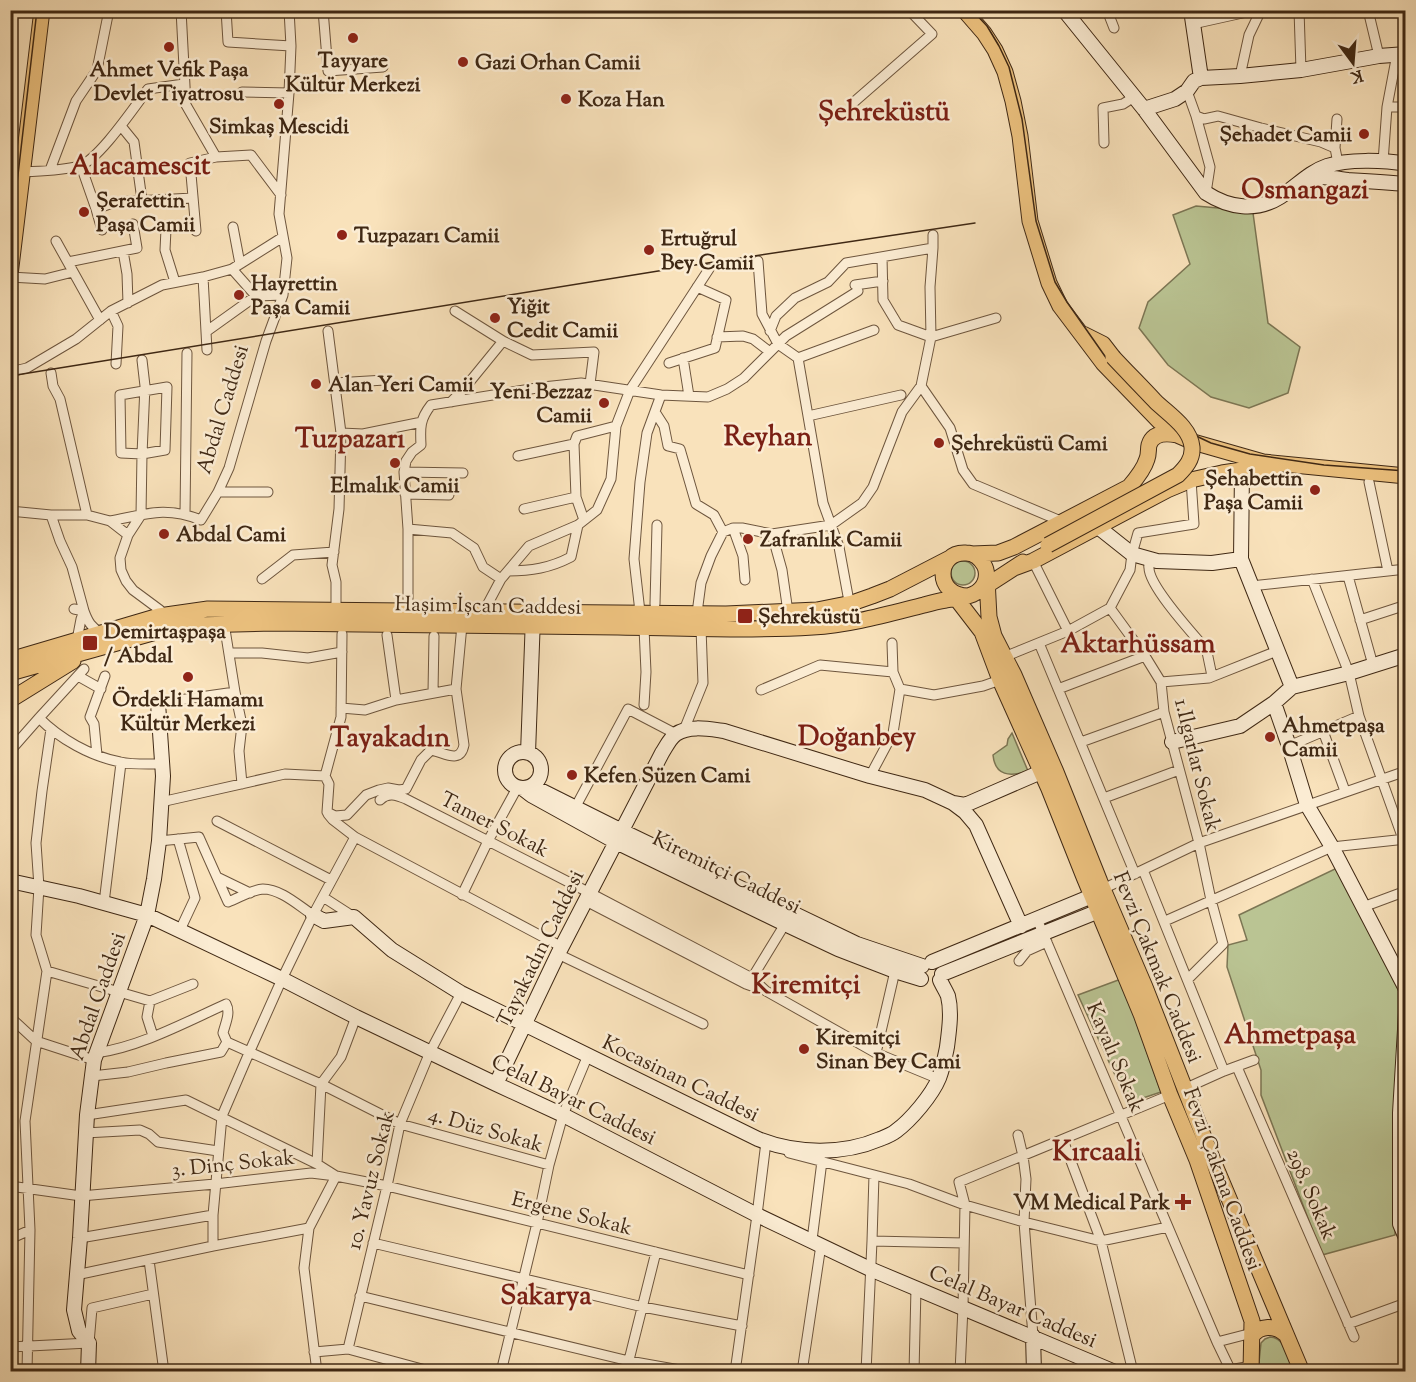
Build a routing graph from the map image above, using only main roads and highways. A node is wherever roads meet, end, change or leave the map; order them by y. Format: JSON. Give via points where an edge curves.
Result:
{"nodes":[{"id":1,"x":42,"y":10,"type":"edge"},
{"id":2,"x":964,"y":10,"type":"edge"},
{"id":3,"x":14,"y":219,"type":"edge"},
{"id":4,"x":10,"y":276,"type":"edge"},
{"id":5,"x":1081,"y":334,"type":"junction"},
{"id":6,"x":1177,"y":435,"type":"junction"},
{"id":7,"x":1193,"y":442,"type":"junction"},
{"id":8,"x":1262,"y":466,"type":"junction"},
{"id":9,"x":1406,"y":476,"type":"edge"},
{"id":10,"x":1406,"y":485,"type":"edge"},
{"id":11,"x":1167,"y":490,"type":"junction"},
{"id":12,"x":972,"y":554,"type":"junction"},
{"id":13,"x":952,"y":557,"type":"junction"},
{"id":14,"x":1014,"y":568,"type":"junction"},
{"id":15,"x":890,"y":589,"type":"junction"},
{"id":16,"x":971,"y":589,"type":"junction"},
{"id":17,"x":908,"y":609,"type":"junction"},
{"id":18,"x":529,"y":619,"type":"junction"},
{"id":19,"x":699,"y":621,"type":"junction"},
{"id":20,"x":982,"y":632,"type":"junction"},
{"id":21,"x":105,"y":639,"type":"junction"},
{"id":22,"x":10,"y":660,"type":"edge"},
{"id":23,"x":10,"y":673,"type":"edge"},
{"id":24,"x":10,"y":700,"type":"edge"},
{"id":25,"x":1098,"y":893,"type":"junction"},
{"id":26,"x":1177,"y":1092,"type":"junction"},
{"id":27,"x":1252,"y":1334,"type":"junction"},
{"id":28,"x":1285,"y":1334,"type":"junction"},
{"id":29,"x":1251,"y":1369,"type":"edge"},
{"id":30,"x":1302,"y":1371,"type":"edge"}],
"edges":[{"from":1,"to":3,"type":"main road"},
{"from":2,"to":5,"type":"main road","via":[[984,33],[1005,72],[1019,130],[1030,221],[1049,283]]},
{"from":3,"to":4,"type":"main road"},
{"from":5,"to":6,"type":"main road","via":[[1103,363]]},
{"from":5,"to":14,"type":"main road","bridge":true,"via":[[1103,344],[1179,423],[1189,437],[1191,458],[1178,475],[1048,545]]},
{"from":6,"to":7,"type":"main road"},
{"from":6,"to":12,"type":"main road","via":[[1155,436],[1149,443],[1147,460],[1129,487],[1014,547],[998,553]]},
{"from":7,"to":8,"type":"main road"},
{"from":7,"to":11,"type":"main road","via":[[1197,462],[1189,475]]},
{"from":8,"to":9,"type":"main road"},
{"from":8,"to":10,"type":"main road"},
{"from":8,"to":11,"type":"main road","via":[[1191,480]]},
{"from":11,"to":14,"type":"main road"},
{"from":12,"to":13,"type":"main road"},
{"from":12,"to":16,"type":"main road","via":[[986,570]]},
{"from":13,"to":15,"type":"main road","name":"Haşim İşcan Caddesi"},
{"from":13,"to":16,"type":"main road","via":[[946,562],[944,583]]},
{"from":14,"to":16,"type":"main road","name":"Haşim İşcan Caddesi"},
{"from":15,"to":17,"type":"main road","via":[[902,587],[912,592]]},
{"from":15,"to":19,"type":"main road","name":"Haşim İşcan Caddesi","via":[[817,610],[726,614]]},
{"from":16,"to":17,"type":"main road","name":"Haşim İşcan Caddesi"},
{"from":16,"to":20,"type":"main road"},
{"from":16,"to":25,"type":"main road","name":"Fevzi Çakmak Caddesi","via":[[989,617],[994,636],[1052,761]]},
{"from":17,"to":19,"type":"main road","name":"Haşim İşcan Caddesi","via":[[815,627]]},
{"from":17,"to":20,"type":"main road","via":[[955,611]]},
{"from":18,"to":19,"type":"main road","name":"Haşim İşcan Caddesi"},
{"from":18,"to":21,"type":"main road","name":"Haşim İşcan Caddesi","via":[[462,625],[224,623]]},
{"from":18,"to":21,"type":"main road","name":"Haşim İşcan Caddesi","via":[[484,611],[208,609],[159,616]]},
{"from":20,"to":25,"type":"main road","name":"Fevzi Çakma Caddesi","via":[[1000,680]]},
{"from":21,"to":22,"type":"main road","name":"Haşim İşcan Caddesi","via":[[77,640]]},
{"from":21,"to":23,"type":"main road","name":"Haşim İşcan Caddesi"},
{"from":21,"to":24,"type":"main road"},
{"from":25,"to":26,"type":"main road","name":"Fevzi Çakmak Caddesi","via":[[1145,987]]},
{"from":25,"to":26,"type":"main road","name":"Fevzi Çakma Caddesi","via":[[1098,911],[1156,1053]]},
{"from":26,"to":27,"type":"main road","name":"Fevzi Çakma Caddesi","via":[[1252,1321]]},
{"from":26,"to":28,"type":"main road","name":"Fevzi Çakmak Caddesi"},
{"from":27,"to":28,"type":"main road","via":[[1274,1327]]},
{"from":27,"to":29,"type":"main road","name":"Fevzi Çakma Caddesi"},
{"from":28,"to":30,"type":"main road","name":"Fevzi Çakmak Caddesi"}]}
